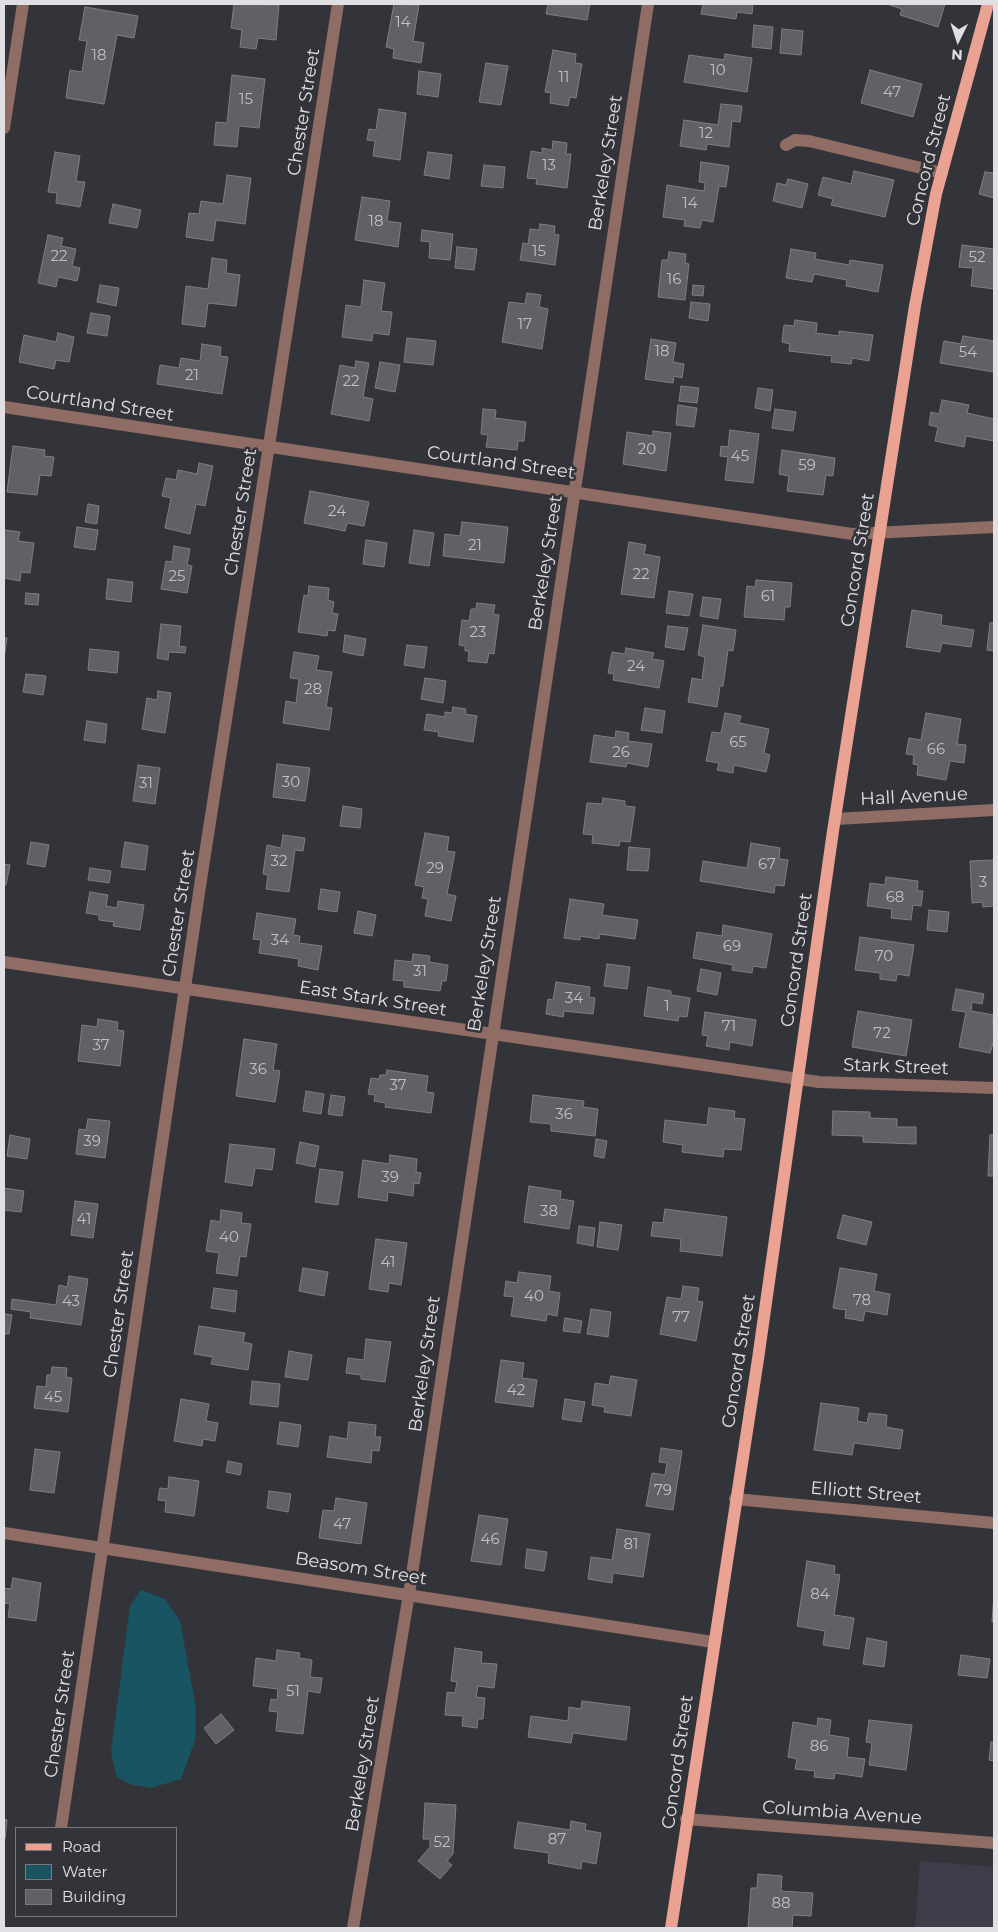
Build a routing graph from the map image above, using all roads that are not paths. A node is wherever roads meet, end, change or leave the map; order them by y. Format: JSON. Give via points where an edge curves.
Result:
{"nodes":[{"id":1,"x":23,"y":4,"type":"edge"},
{"id":2,"x":338,"y":4,"type":"edge"},
{"id":3,"x":648,"y":4,"type":"edge"},
{"id":4,"x":989,"y":11,"type":"edge"},
{"id":5,"x":4,"y":128,"type":"edge"},
{"id":6,"x":786,"y":145,"type":"dead end"},
{"id":7,"x":942,"y":173,"type":"junction"},
{"id":8,"x":4,"y":407,"type":"edge"},
{"id":9,"x":268,"y":447,"type":"junction"},
{"id":10,"x":574,"y":492,"type":"junction"},
{"id":11,"x":994,"y":527,"type":"edge"},
{"id":12,"x":880,"y":534,"type":"junction"},
{"id":13,"x":994,"y":810,"type":"edge"},
{"id":14,"x":836,"y":819,"type":"junction"},
{"id":15,"x":4,"y":962,"type":"edge"},
{"id":16,"x":185,"y":989,"type":"junction"},
{"id":17,"x":492,"y":1035,"type":"junction"},
{"id":18,"x":797,"y":1079,"type":"junction"},
{"id":19,"x":994,"y":1088,"type":"edge"},
{"id":20,"x":735,"y":1499,"type":"junction"},
{"id":21,"x":994,"y":1523,"type":"edge"},
{"id":22,"x":4,"y":1533,"type":"edge"},
{"id":23,"x":102,"y":1548,"type":"junction"},
{"id":24,"x":409,"y":1594,"type":"junction"},
{"id":25,"x":713,"y":1642,"type":"junction"},
{"id":26,"x":686,"y":1819,"type":"junction"},
{"id":27,"x":61,"y":1827,"type":"edge"},
{"id":28,"x":994,"y":1843,"type":"edge"},
{"id":29,"x":354,"y":1928,"type":"edge"},
{"id":30,"x":671,"y":1928,"type":"edge"}],
"edges":[{"from":1,"to":5,"type":"street"},
{"from":2,"to":9,"type":"street","name":"Chester Street"},
{"from":3,"to":10,"type":"street","name":"Berkeley Street"},
{"from":4,"to":7,"type":"main road","name":"Concord Street"},
{"from":6,"to":7,"type":"street","via":[[796,140],[809,141]]},
{"from":7,"to":12,"type":"main road","name":"Concord Street","via":[[926,239]]},
{"from":8,"to":9,"type":"street","name":"Courtland Street"},
{"from":9,"to":10,"type":"street","name":"Courtland Street"},
{"from":9,"to":16,"type":"street","name":"Chester Street"},
{"from":10,"to":12,"type":"street","name":"Courtland Street","via":[[852,534]]},
{"from":10,"to":17,"type":"street","name":"Berkeley Street"},
{"from":11,"to":12,"type":"street","name":"Courtland Street"},
{"from":12,"to":14,"type":"main road","name":"Concord Street"},
{"from":13,"to":14,"type":"street","name":"Hall Avenue"},
{"from":14,"to":18,"type":"main road","name":"Concord Street"},
{"from":15,"to":16,"type":"street","name":"East Stark Street"},
{"from":16,"to":17,"type":"street","name":"East Stark Street"},
{"from":16,"to":23,"type":"street","name":"Chester Street"},
{"from":17,"to":18,"type":"street","name":"East Stark Street"},
{"from":17,"to":24,"type":"street","name":"Berkeley Street"},
{"from":18,"to":19,"type":"street","name":"Stark Street"},
{"from":18,"to":20,"type":"main road","name":"Concord Street"},
{"from":20,"to":21,"type":"street","name":"Elliott Street"},
{"from":20,"to":25,"type":"main road","name":"Concord Street"},
{"from":22,"to":23,"type":"street","name":"Beasom Street"},
{"from":23,"to":24,"type":"street","name":"Beasom Street"},
{"from":23,"to":27,"type":"street","name":"Chester Street"},
{"from":24,"to":25,"type":"street","name":"Beasom Street"},
{"from":24,"to":29,"type":"street","name":"Berkeley Street"},
{"from":25,"to":26,"type":"main road","name":"Concord Street"},
{"from":26,"to":28,"type":"street","name":"Columbia Avenue"},
{"from":26,"to":30,"type":"main road","name":"Concord Street"}]}
